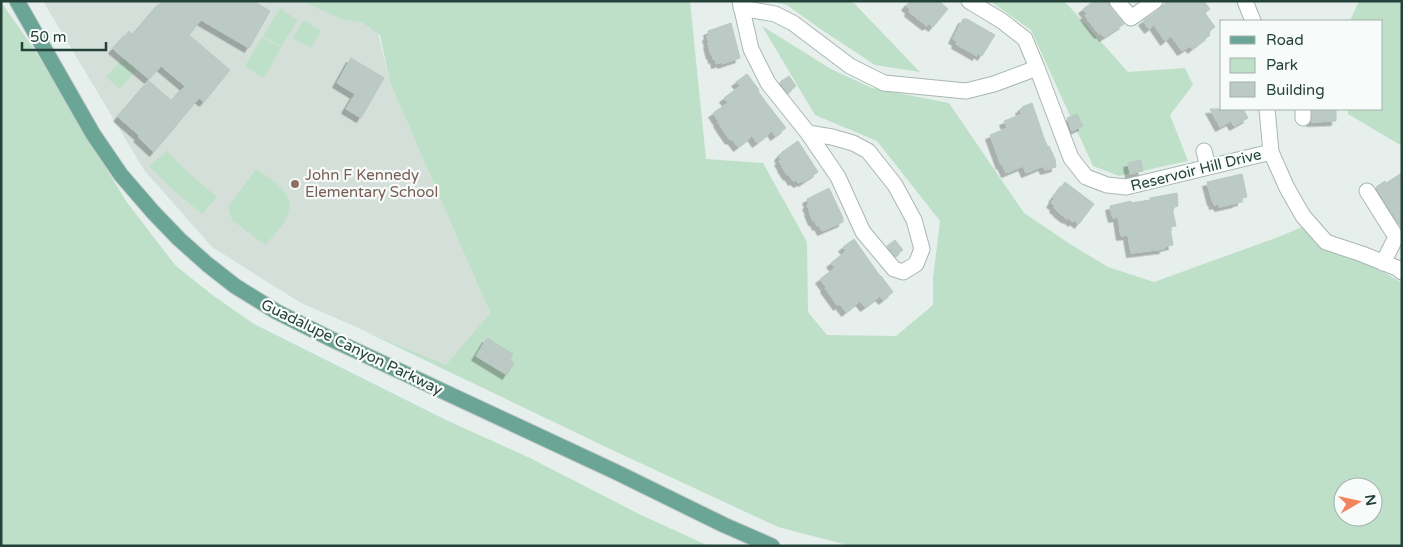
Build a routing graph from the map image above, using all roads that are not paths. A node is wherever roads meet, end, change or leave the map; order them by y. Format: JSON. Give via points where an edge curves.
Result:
{"nodes":[{"id":1,"x":17,"y":1,"type":"edge"},
{"id":2,"x":969,"y":1,"type":"edge"},
{"id":3,"x":1117,"y":1,"type":"edge"},
{"id":4,"x":1155,"y":1,"type":"edge"},
{"id":5,"x":1245,"y":1,"type":"edge"},
{"id":6,"x":741,"y":5,"type":"edge"},
{"id":7,"x":1253,"y":20,"type":"edge"},
{"id":8,"x":1037,"y":68,"type":"junction"},
{"id":9,"x":1267,"y":110,"type":"edge"},
{"id":10,"x":808,"y":133,"type":"junction"},
{"id":11,"x":1204,"y":151,"type":"dead end"},
{"id":12,"x":1271,"y":152,"type":"junction"},
{"id":13,"x":1208,"y":167,"type":"junction"},
{"id":14,"x":1368,"y":190,"type":"dead end"},
{"id":15,"x":1383,"y":262,"type":"junction"},
{"id":16,"x":1402,"y":272,"type":"edge"},
{"id":17,"x":772,"y":546,"type":"edge"}],
"edges":[{"from":1,"to":17,"type":"main road","name":"Guadalupe Canyon Parkway","via":[[93,134],[121,175],[179,239],[236,286],[324,336]]},
{"from":2,"to":8,"type":"street","name":"Reservoir Hill Drive","via":[[1025,39]]},
{"from":3,"to":4,"type":"street","via":[[1131,18]]},
{"from":5,"to":7,"type":"street"},
{"from":6,"to":8,"type":"street","via":[[775,14],[793,23],[850,66],[884,82],[966,91]]},
{"from":6,"to":10,"type":"street","via":[[751,49],[768,83]]},
{"from":8,"to":13,"type":"street","name":"Reservoir Hill Drive","via":[[1071,158],[1086,177],[1107,185],[1126,187]]},
{"from":9,"to":12,"type":"street"},
{"from":10,"to":10,"type":"street","via":[[838,177],[863,232],[894,270],[903,272],[916,264],[922,249],[914,220],[895,185],[868,151],[846,141]]},
{"from":11,"to":13,"type":"street"},
{"from":12,"to":13,"type":"street","name":"Reservoir Hill Drive"},
{"from":12,"to":15,"type":"street","via":[[1303,216],[1326,242]]},
{"from":14,"to":15,"type":"street","via":[[1396,237]]},
{"from":15,"to":16,"type":"street"}]}
